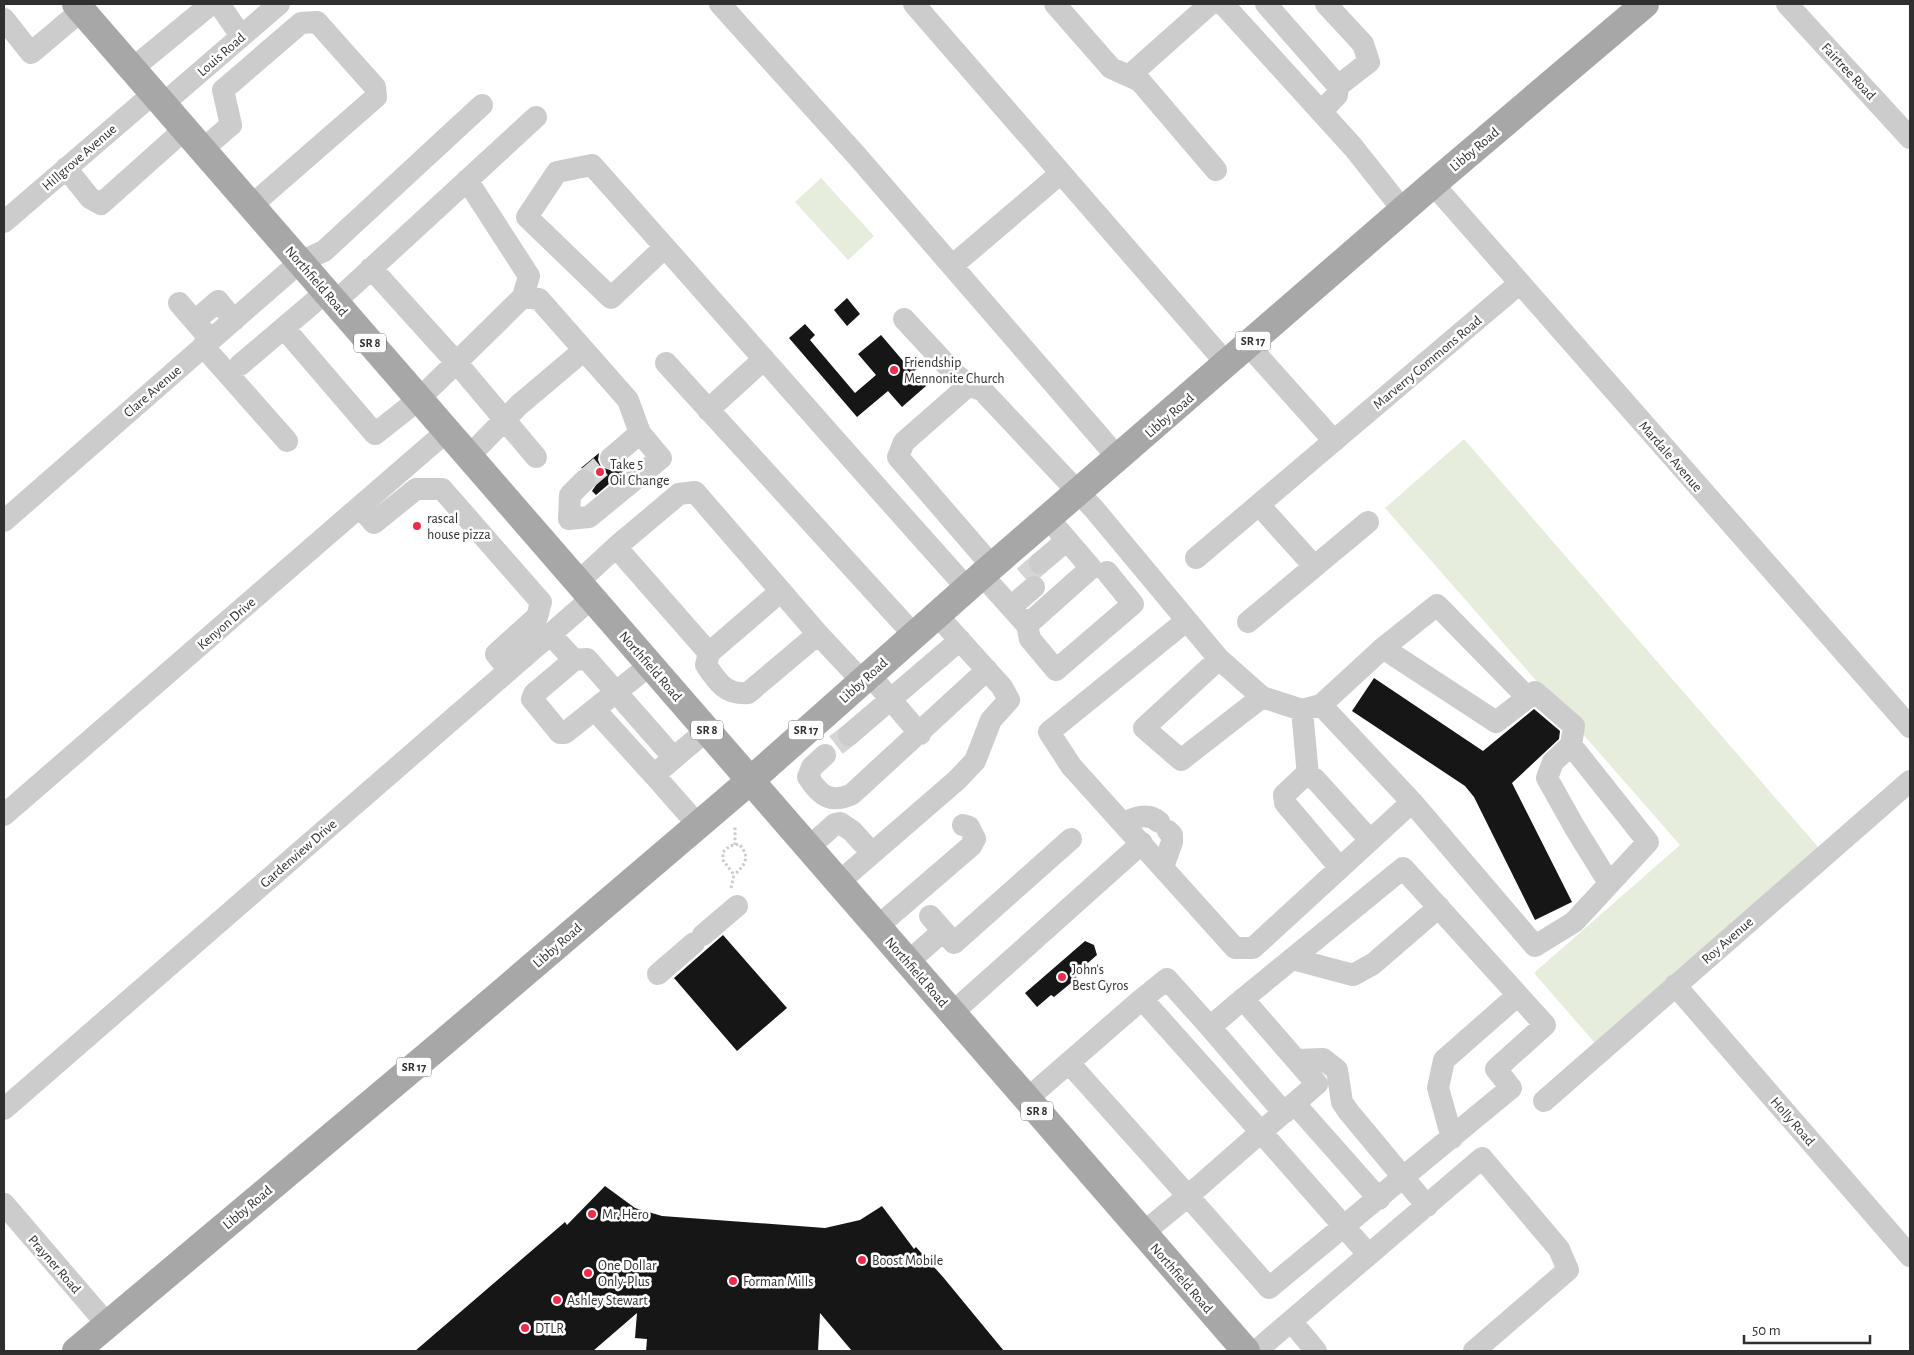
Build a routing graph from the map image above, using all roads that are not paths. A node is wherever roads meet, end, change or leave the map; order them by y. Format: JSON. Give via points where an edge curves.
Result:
{"nodes":[{"id":1,"x":212,"y":4,"type":"edge"},
{"id":2,"x":219,"y":4,"type":"edge"},
{"id":3,"x":279,"y":4,"type":"edge"},
{"id":4,"x":720,"y":4,"type":"edge"},
{"id":5,"x":914,"y":4,"type":"edge"},
{"id":6,"x":1055,"y":4,"type":"edge"},
{"id":7,"x":1210,"y":4,"type":"edge"},
{"id":8,"x":1222,"y":4,"type":"edge"},
{"id":9,"x":1266,"y":4,"type":"edge"},
{"id":10,"x":1326,"y":4,"type":"edge"},
{"id":11,"x":1645,"y":4,"type":"edge"},
{"id":12,"x":1787,"y":4,"type":"edge"},
{"id":13,"x":79,"y":7,"type":"edge"},
{"id":14,"x":4,"y":19,"type":"edge"},
{"id":15,"x":247,"y":31,"type":"junction"},
{"id":16,"x":272,"y":48,"type":"junction"},
{"id":17,"x":132,"y":68,"type":"junction"},
{"id":18,"x":205,"y":68,"type":"junction"},
{"id":19,"x":1129,"y":76,"type":"junction"},
{"id":20,"x":1338,"y":86,"type":"junction"},
{"id":21,"x":224,"y":90,"type":"junction"},
{"id":22,"x":158,"y":99,"type":"junction"},
{"id":23,"x":482,"y":105,"type":"dead end"},
{"id":24,"x":1321,"y":112,"type":"junction"},
{"id":25,"x":536,"y":117,"type":"dead end"},
{"id":26,"x":1910,"y":138,"type":"edge"},
{"id":27,"x":194,"y":139,"type":"junction"},
{"id":28,"x":66,"y":168,"type":"junction"},
{"id":29,"x":1216,"y":170,"type":"dead end"},
{"id":30,"x":1061,"y":173,"type":"junction"},
{"id":31,"x":467,"y":180,"type":"junction"},
{"id":32,"x":1432,"y":184,"type":"junction"},
{"id":33,"x":251,"y":206,"type":"junction"},
{"id":34,"x":1403,"y":210,"type":"junction"},
{"id":35,"x":4,"y":222,"type":"edge"},
{"id":36,"x":665,"y":247,"type":"junction"},
{"id":37,"x":300,"y":262,"type":"junction"},
{"id":38,"x":952,"y":266,"type":"junction"},
{"id":39,"x":371,"y":268,"type":"junction"},
{"id":40,"x":1520,"y":283,"type":"junction"},
{"id":41,"x":330,"y":297,"type":"junction"},
{"id":42,"x":523,"y":297,"type":"junction"},
{"id":43,"x":180,"y":303,"type":"dead end"},
{"id":44,"x":904,"y":319,"type":"dead end"},
{"id":45,"x":234,"y":320,"type":"junction"},
{"id":46,"x":195,"y":321,"type":"junction"},
{"id":47,"x":284,"y":328,"type":"junction"},
{"id":48,"x":207,"y":343,"type":"junction"},
{"id":49,"x":1248,"y":345,"type":"junction"},
{"id":50,"x":584,"y":350,"type":"junction"},
{"id":51,"x":764,"y":359,"type":"junction"},
{"id":52,"x":456,"y":362,"type":"junction"},
{"id":53,"x":666,"y":363,"type":"dead end"},
{"id":54,"x":1227,"y":364,"type":"junction"},
{"id":55,"x":240,"y":365,"type":"dead end"},
{"id":56,"x":969,"y":385,"type":"junction"},
{"id":57,"x":418,"y":400,"type":"junction"},
{"id":58,"x":708,"y":410,"type":"junction"},
{"id":59,"x":506,"y":421,"type":"junction"},
{"id":60,"x":447,"y":431,"type":"junction"},
{"id":61,"x":640,"y":433,"type":"junction"},
{"id":62,"x":287,"y":441,"type":"dead end"},
{"id":63,"x":1334,"y":441,"type":"junction"},
{"id":64,"x":469,"y":456,"type":"junction"},
{"id":65,"x":536,"y":457,"type":"dead end"},
{"id":66,"x":611,"y":458,"type":"tunnel mouth"},
{"id":67,"x":1119,"y":459,"type":"junction"},
{"id":68,"x":584,"y":481,"type":"tunnel mouth"},
{"id":69,"x":1078,"y":493,"type":"junction"},
{"id":70,"x":1259,"y":505,"type":"junction"},
{"id":71,"x":360,"y":507,"type":"junction"},
{"id":72,"x":1048,"y":518,"type":"junction"},
{"id":73,"x":569,"y":519,"type":"junction"},
{"id":74,"x":4,"y":521,"type":"edge"},
{"id":75,"x":1368,"y":522,"type":"dead end"},
{"id":76,"x":544,"y":542,"type":"junction"},
{"id":77,"x":1071,"y":545,"type":"junction"},
{"id":78,"x":616,"y":547,"type":"junction"},
{"id":79,"x":1196,"y":558,"type":"dead end"},
{"id":80,"x":1314,"y":566,"type":"junction"},
{"id":81,"x":1107,"y":572,"type":"dead end"},
{"id":82,"x":981,"y":576,"type":"junction"},
{"id":83,"x":585,"y":590,"type":"junction"},
{"id":84,"x":781,"y":591,"type":"junction"},
{"id":85,"x":1006,"y":602,"type":"junction"},
{"id":86,"x":937,"y":615,"type":"junction"},
{"id":87,"x":1186,"y":621,"type":"junction"},
{"id":88,"x":1248,"y":622,"type":"dead end"},
{"id":89,"x":1027,"y":625,"type":"junction"},
{"id":90,"x":550,"y":634,"type":"junction"},
{"id":91,"x":818,"y":634,"type":"junction"},
{"id":92,"x":914,"y":635,"type":"junction"},
{"id":93,"x":960,"y":640,"type":"junction"},
{"id":94,"x":1382,"y":648,"type":"junction"},
{"id":95,"x":709,"y":653,"type":"junction"},
{"id":96,"x":1219,"y":658,"type":"junction"},
{"id":97,"x":574,"y":660,"type":"junction"},
{"id":98,"x":650,"y":665,"type":"junction"},
{"id":99,"x":508,"y":670,"type":"junction"},
{"id":100,"x":987,"y":670,"type":"junction"},
{"id":101,"x":866,"y":678,"type":"junction"},
{"id":102,"x":617,"y":692,"type":"junction"},
{"id":103,"x":1262,"y":697,"type":"junction"},
{"id":104,"x":1528,"y":698,"type":"junction"},
{"id":105,"x":891,"y":700,"type":"junction"},
{"id":106,"x":1312,"y":707,"type":"junction"},
{"id":107,"x":595,"y":710,"type":"junction"},
{"id":108,"x":1910,"y":728,"type":"edge"},
{"id":109,"x":707,"y":730,"type":"junction"},
{"id":110,"x":804,"y":731,"type":"junction"},
{"id":111,"x":920,"y":734,"type":"junction"},
{"id":112,"x":837,"y":745,"type":"junction"},
{"id":113,"x":1571,"y":745,"type":"junction"},
{"id":114,"x":674,"y":758,"type":"junction"},
{"id":115,"x":654,"y":775,"type":"junction"},
{"id":116,"x":1308,"y":776,"type":"junction"},
{"id":117,"x":750,"y":780,"type":"junction"},
{"id":118,"x":1910,"y":781,"type":"edge"},
{"id":119,"x":1412,"y":802,"type":"junction"},
{"id":120,"x":4,"y":815,"type":"edge"},
{"id":121,"x":1124,"y":823,"type":"junction"},
{"id":122,"x":698,"y":825,"type":"junction"},
{"id":123,"x":963,"y":825,"type":"dead end"},
{"id":124,"x":1071,"y":838,"type":"dead end"},
{"id":125,"x":1370,"y":840,"type":"junction"},
{"id":126,"x":1142,"y":843,"type":"junction"},
{"id":127,"x":809,"y":847,"type":"junction"},
{"id":128,"x":872,"y":853,"type":"junction"},
{"id":129,"x":1163,"y":867,"type":"junction"},
{"id":130,"x":1340,"y":868,"type":"junction"},
{"id":131,"x":839,"y":882,"type":"junction"},
{"id":132,"x":1609,"y":883,"type":"junction"},
{"id":133,"x":734,"y":898,"type":"road end"},
{"id":134,"x":1439,"y":908,"type":"junction"},
{"id":135,"x":877,"y":927,"type":"junction"},
{"id":136,"x":1293,"y":959,"type":"junction"},
{"id":137,"x":908,"y":962,"type":"junction"},
{"id":138,"x":658,"y":974,"type":"dead end"},
{"id":139,"x":1675,"y":985,"type":"junction"},
{"id":140,"x":1518,"y":995,"type":"junction"},
{"id":141,"x":1142,"y":999,"type":"junction"},
{"id":142,"x":1243,"y":999,"type":"junction"},
{"id":143,"x":952,"y":1013,"type":"junction"},
{"id":144,"x":1210,"y":1027,"type":"junction"},
{"id":145,"x":1297,"y":1060,"type":"junction"},
{"id":146,"x":1069,"y":1063,"type":"junction"},
{"id":147,"x":1027,"y":1099,"type":"junction"},
{"id":148,"x":1544,"y":1101,"type":"dead end"},
{"id":149,"x":1289,"y":1108,"type":"junction"},
{"id":150,"x":4,"y":1109,"type":"edge"},
{"id":151,"x":1262,"y":1132,"type":"junction"},
{"id":152,"x":1452,"y":1138,"type":"junction"},
{"id":153,"x":1403,"y":1179,"type":"junction"},
{"id":154,"x":1188,"y":1196,"type":"junction"},
{"id":155,"x":1379,"y":1199,"type":"junction"},
{"id":156,"x":4,"y":1204,"type":"edge"},
{"id":157,"x":1427,"y":1206,"type":"junction"},
{"id":158,"x":1343,"y":1226,"type":"junction"},
{"id":159,"x":1143,"y":1233,"type":"junction"},
{"id":160,"x":1368,"y":1254,"type":"junction"},
{"id":161,"x":1910,"y":1256,"type":"edge"},
{"id":162,"x":1291,"y":1322,"type":"junction"},
{"id":163,"x":107,"y":1324,"type":"junction"},
{"id":164,"x":76,"y":1351,"type":"edge"},
{"id":165,"x":1246,"y":1351,"type":"edge"},
{"id":166,"x":1256,"y":1351,"type":"edge"},
{"id":167,"x":1316,"y":1351,"type":"edge"},
{"id":168,"x":1474,"y":1351,"type":"edge"}],
"edges":[{"from":1,"to":17,"type":"street"},
{"from":2,"to":15,"type":"street"},
{"from":3,"to":15,"type":"street","name":"Louis Road"},
{"from":4,"to":38,"type":"street","via":[[858,156]]},
{"from":5,"to":30,"type":"street"},
{"from":6,"to":19,"type":"street","via":[[1111,68]]},
{"from":7,"to":19,"type":"street"},
{"from":8,"to":24,"type":"street"},
{"from":9,"to":20,"type":"street"},
{"from":10,"to":20,"type":"street","via":[[1363,44],[1369,62]]},
{"from":11,"to":32,"type":"main road","name":"Libby Road","number":"SR 17"},
{"from":12,"to":26,"type":"street","name":"Fairtree Road"},
{"from":13,"to":14,"type":"street","via":[[31,52]]},
{"from":13,"to":17,"type":"main road","name":"Northfield Road","number":"SR 8"},
{"from":15,"to":16,"type":"street"},
{"from":15,"to":18,"type":"street","name":"Louis Road"},
{"from":16,"to":21,"type":"street"},
{"from":16,"to":33,"type":"street","via":[[301,24],[317,22],[375,87],[376,97]]},
{"from":17,"to":22,"type":"main road","name":"Northfield Road","number":"SR 8"},
{"from":18,"to":21,"type":"street"},
{"from":18,"to":22,"type":"street","name":"Louis Road"},
{"from":19,"to":29,"type":"street","via":[[1140,81]]},
{"from":20,"to":24,"type":"street","via":[[1338,95]]},
{"from":21,"to":27,"type":"street","via":[[230,125]]},
{"from":22,"to":27,"type":"main road","name":"Northfield Road","number":"SR 8"},
{"from":22,"to":28,"type":"street","name":"Hillgrove Avenue"},
{"from":23,"to":37,"type":"street","name":"Clare Avenue","via":[[324,251]]},
{"from":24,"to":34,"type":"street","via":[[1353,146]]},
{"from":25,"to":31,"type":"street"},
{"from":27,"to":28,"type":"street","via":[[101,204],[90,198]]},
{"from":27,"to":33,"type":"main road","name":"Northfield Road","number":"SR 8"},
{"from":28,"to":35,"type":"street","name":"Hillgrove Avenue"},
{"from":30,"to":38,"type":"street"},
{"from":30,"to":54,"type":"street"},
{"from":31,"to":39,"type":"street"},
{"from":31,"to":42,"type":"street","via":[[529,276]]},
{"from":32,"to":34,"type":"main road","name":"Libby Road","number":"SR 17"},
{"from":32,"to":40,"type":"street","name":"Mardale Avenue"},
{"from":33,"to":37,"type":"main road","name":"Northfield Road","number":"SR 8"},
{"from":34,"to":49,"type":"main road","name":"Libby Road","number":"SR 17"},
{"from":36,"to":36,"type":"street","via":[[592,165],[557,172],[527,217],[611,298]]},
{"from":36,"to":51,"type":"street"},
{"from":37,"to":41,"type":"main road","name":"Northfield Road","number":"SR 8"},
{"from":37,"to":45,"type":"street","name":"Clare Avenue"},
{"from":38,"to":67,"type":"street"},
{"from":39,"to":41,"type":"street"},
{"from":39,"to":52,"type":"street"},
{"from":40,"to":63,"type":"street","name":"Marverry Commons Road"},
{"from":40,"to":108,"type":"street","name":"Mardale Avenue"},
{"from":41,"to":47,"type":"street"},
{"from":41,"to":57,"type":"main road","name":"Northfield Road","number":"SR 8"},
{"from":42,"to":50,"type":"street","via":[[539,299]]},
{"from":42,"to":52,"type":"street"},
{"from":43,"to":46,"type":"street"},
{"from":44,"to":56,"type":"street"},
{"from":45,"to":46,"type":"street","via":[[218,301]]},
{"from":45,"to":48,"type":"street","name":"Clare Avenue"},
{"from":46,"to":48,"type":"street"},
{"from":47,"to":55,"type":"street"},
{"from":47,"to":57,"type":"street","via":[[375,434]]},
{"from":48,"to":62,"type":"street"},
{"from":48,"to":74,"type":"street","name":"Clare Avenue"},
{"from":49,"to":54,"type":"main road","name":"Libby Road","number":"SR 17"},
{"from":49,"to":63,"type":"street"},
{"from":50,"to":59,"type":"street","via":[[519,405]]},
{"from":50,"to":61,"type":"street","via":[[628,400]]},
{"from":51,"to":58,"type":"street"},
{"from":51,"to":82,"type":"street"},
{"from":52,"to":57,"type":"street"},
{"from":52,"to":59,"type":"street"},
{"from":53,"to":58,"type":"street"},
{"from":54,"to":67,"type":"main road","name":"Libby Road","number":"SR 17"},
{"from":56,"to":69,"type":"street","via":[[983,391]]},
{"from":56,"to":82,"type":"street","via":[[904,442],[898,457]]},
{"from":57,"to":60,"type":"main road","name":"Northfield Road","number":"SR 8"},
{"from":58,"to":92,"type":"street"},
{"from":59,"to":64,"type":"street"},
{"from":59,"to":65,"type":"street"},
{"from":60,"to":64,"type":"main road","name":"Northfield Road","number":"SR 8"},
{"from":60,"to":71,"type":"street","name":"Kenyon Drive"},
{"from":61,"to":66,"type":"street"},
{"from":61,"to":73,"type":"street","via":[[661,458],[588,517]]},
{"from":63,"to":70,"type":"street","name":"Marverry Commons Road"},
{"from":64,"to":76,"type":"main road","name":"Northfield Road","number":"SR 8"},
{"from":67,"to":69,"type":"main road","name":"Libby Road","number":"SR 17"},
{"from":68,"to":73,"type":"street","via":[[570,495]]},
{"from":69,"to":72,"type":"main road","name":"Libby Road","number":"SR 17"},
{"from":69,"to":87,"type":"street"},
{"from":70,"to":79,"type":"street","name":"Marverry Commons Road"},
{"from":70,"to":80,"type":"street"},
{"from":71,"to":99,"type":"street","via":[[374,523],[416,489],[442,489],[541,602],[537,617],[496,654]]},
{"from":71,"to":120,"type":"street","name":"Kenyon Drive"},
{"from":72,"to":77,"type":"street"},
{"from":72,"to":82,"type":"main road","name":"Libby Road","number":"SR 17"},
{"from":73,"to":76,"type":"street"},
{"from":75,"to":80,"type":"street"},
{"from":76,"to":83,"type":"main road","name":"Northfield Road","number":"SR 8"},
{"from":77,"to":85,"type":"street"},
{"from":77,"to":89,"type":"street","via":[[1091,568]]},
{"from":78,"to":83,"type":"street","name":"Gardenview Drive"},
{"from":78,"to":84,"type":"street","name":"Gardenview Drive","via":[[679,494],[695,492]]},
{"from":78,"to":95,"type":"street"},
{"from":80,"to":88,"type":"street"},
{"from":81,"to":89,"type":"street","via":[[1133,604],[1056,670],[1030,639]]},
{"from":82,"to":85,"type":"street"},
{"from":82,"to":86,"type":"main road","name":"Libby Road","number":"SR 17"},
{"from":83,"to":90,"type":"street","name":"Gardenview Drive"},
{"from":83,"to":98,"type":"main road","name":"Northfield Road","number":"SR 8"},
{"from":84,"to":91,"type":"street"},
{"from":84,"to":95,"type":"street"},
{"from":85,"to":89,"type":"street"},
{"from":86,"to":92,"type":"main road","name":"Libby Road","number":"SR 17"},
{"from":86,"to":93,"type":"street"},
{"from":87,"to":96,"type":"street"},
{"from":87,"to":121,"type":"street","via":[[1050,732],[1071,766]]},
{"from":90,"to":97,"type":"street"},
{"from":90,"to":99,"type":"street","name":"Gardenview Drive"},
{"from":91,"to":95,"type":"street","via":[[748,693],[734,694],[716,681],[706,666]]},
{"from":91,"to":101,"type":"street"},
{"from":92,"to":101,"type":"main road","name":"Libby Road","number":"SR 17"},
{"from":93,"to":100,"type":"street"},
{"from":93,"to":105,"type":"street"},
{"from":94,"to":104,"type":"street","via":[[1496,722]]},
{"from":94,"to":104,"type":"street","via":[[1437,605]]},
{"from":94,"to":106,"type":"street"},
{"from":96,"to":103,"type":"street"},
{"from":96,"to":103,"type":"street","via":[[1144,728],[1181,760]]},
{"from":97,"to":102,"type":"street","via":[[587,659]]},
{"from":97,"to":107,"type":"street","via":[[532,699],[560,733],[565,733]]},
{"from":98,"to":102,"type":"street"},
{"from":98,"to":109,"type":"main road","name":"Northfield Road","number":"SR 8"},
{"from":99,"to":150,"type":"street","name":"Gardenview Drive"},
{"from":100,"to":111,"type":"street"},
{"from":100,"to":128,"type":"street","via":[[1007,693],[1009,700],[992,720],[975,761]]},
{"from":101,"to":105,"type":"street"},
{"from":101,"to":110,"type":"main road","name":"Libby Road","number":"SR 17"},
{"from":102,"to":107,"type":"street"},
{"from":102,"to":114,"type":"street"},
{"from":103,"to":106,"type":"street"},
{"from":104,"to":113,"type":"street","via":[[1535,692],[1574,726]]},
{"from":105,"to":111,"type":"street"},
{"from":105,"to":112,"type":"street"},
{"from":106,"to":116,"type":"street"},
{"from":106,"to":119,"type":"street"},
{"from":107,"to":115,"type":"street"},
{"from":109,"to":114,"type":"street"},
{"from":109,"to":117,"type":"main road","name":"Northfield Road","number":"SR 8"},
{"from":110,"to":112,"type":"street"},
{"from":110,"to":117,"type":"main road","name":"Libby Road","number":"SR 17"},
{"from":111,"to":112,"type":"street","via":[[852,794],[840,800],[820,792],[808,777],[812,767]]},
{"from":113,"to":132,"type":"street","via":[[1553,762],[1547,778]]},
{"from":113,"to":132,"type":"street","via":[[1648,842]]},
{"from":114,"to":115,"type":"street"},
{"from":115,"to":122,"type":"street"},
{"from":116,"to":125,"type":"street","via":[[1315,778]]},
{"from":116,"to":130,"type":"street","via":[[1286,792],[1284,800]]},
{"from":117,"to":122,"type":"main road","name":"Libby Road","number":"SR 17"},
{"from":117,"to":127,"type":"main road","name":"Northfield Road","number":"SR 8"},
{"from":118,"to":139,"type":"street","name":"Roy Avenue"},
{"from":119,"to":125,"type":"street"},
{"from":119,"to":132,"type":"street","via":[[1535,946],[1574,922]]},
{"from":121,"to":126,"type":"street"},
{"from":121,"to":129,"type":"street","via":[[1136,816],[1154,817],[1172,835]]},
{"from":122,"to":163,"type":"main road","name":"Libby Road","number":"SR 17","via":[[445,1042]]},
{"from":123,"to":135,"type":"street","via":[[969,827],[975,839],[971,846]]},
{"from":124,"to":137,"type":"street","via":[[954,943],[937,924]]},
{"from":125,"to":130,"type":"street"},
{"from":126,"to":129,"type":"street"},
{"from":126,"to":143,"type":"street"},
{"from":127,"to":128,"type":"street","via":[[840,823]]},
{"from":127,"to":131,"type":"main road","name":"Northfield Road","number":"SR 8"},
{"from":128,"to":131,"type":"street"},
{"from":129,"to":130,"type":"street","via":[[1234,948],[1253,948]]},
{"from":131,"to":135,"type":"main road","name":"Northfield Road","number":"SR 8"},
{"from":133,"to":138,"type":"street","via":[[699,939]]},
{"from":134,"to":136,"type":"street","via":[[1373,964],[1353,975]]},
{"from":134,"to":136,"type":"street","via":[[1403,868]]},
{"from":134,"to":140,"type":"street"},
{"from":135,"to":137,"type":"main road","name":"Northfield Road","number":"SR 8"},
{"from":136,"to":142,"type":"street"},
{"from":137,"to":143,"type":"main road","name":"Northfield Road","number":"SR 8"},
{"from":139,"to":148,"type":"street","name":"Roy Avenue"},
{"from":139,"to":161,"type":"street","name":"Holly Road"},
{"from":140,"to":152,"type":"street","via":[[1444,1060],[1438,1088]]},
{"from":140,"to":152,"type":"street","via":[[1545,1025],[1496,1069],[1511,1088]]},
{"from":141,"to":144,"type":"street","via":[[1167,979]]},
{"from":141,"to":146,"type":"street"},
{"from":141,"to":151,"type":"street"},
{"from":142,"to":144,"type":"street"},
{"from":142,"to":145,"type":"street"},
{"from":143,"to":147,"type":"main road","name":"Northfield Road","number":"SR 8"},
{"from":144,"to":149,"type":"street"},
{"from":145,"to":149,"type":"street","via":[[1318,1084]]},
{"from":145,"to":153,"type":"street","via":[[1323,1059],[1337,1070],[1342,1102]]},
{"from":146,"to":147,"type":"street"},
{"from":146,"to":154,"type":"street"},
{"from":147,"to":159,"type":"main road","name":"Northfield Road","number":"SR 8"},
{"from":149,"to":151,"type":"street"},
{"from":149,"to":155,"type":"street"},
{"from":151,"to":154,"type":"street"},
{"from":151,"to":158,"type":"street"},
{"from":152,"to":153,"type":"street"},
{"from":153,"to":155,"type":"street"},
{"from":153,"to":157,"type":"street"},
{"from":154,"to":158,"type":"street","via":[[1269,1288]]},
{"from":154,"to":159,"type":"street"},
{"from":155,"to":158,"type":"street"},
{"from":156,"to":163,"type":"street","name":"Prayner Road"},
{"from":157,"to":160,"type":"street"},
{"from":157,"to":168,"type":"street","via":[[1482,1158],[1559,1249],[1568,1270]]},
{"from":158,"to":160,"type":"street"},
{"from":159,"to":165,"type":"main road","name":"Northfield Road","number":"SR 8"},
{"from":160,"to":162,"type":"street"},
{"from":162,"to":166,"type":"street"},
{"from":162,"to":167,"type":"street"},
{"from":163,"to":164,"type":"main road","name":"Libby Road","number":"SR 17"}]}
